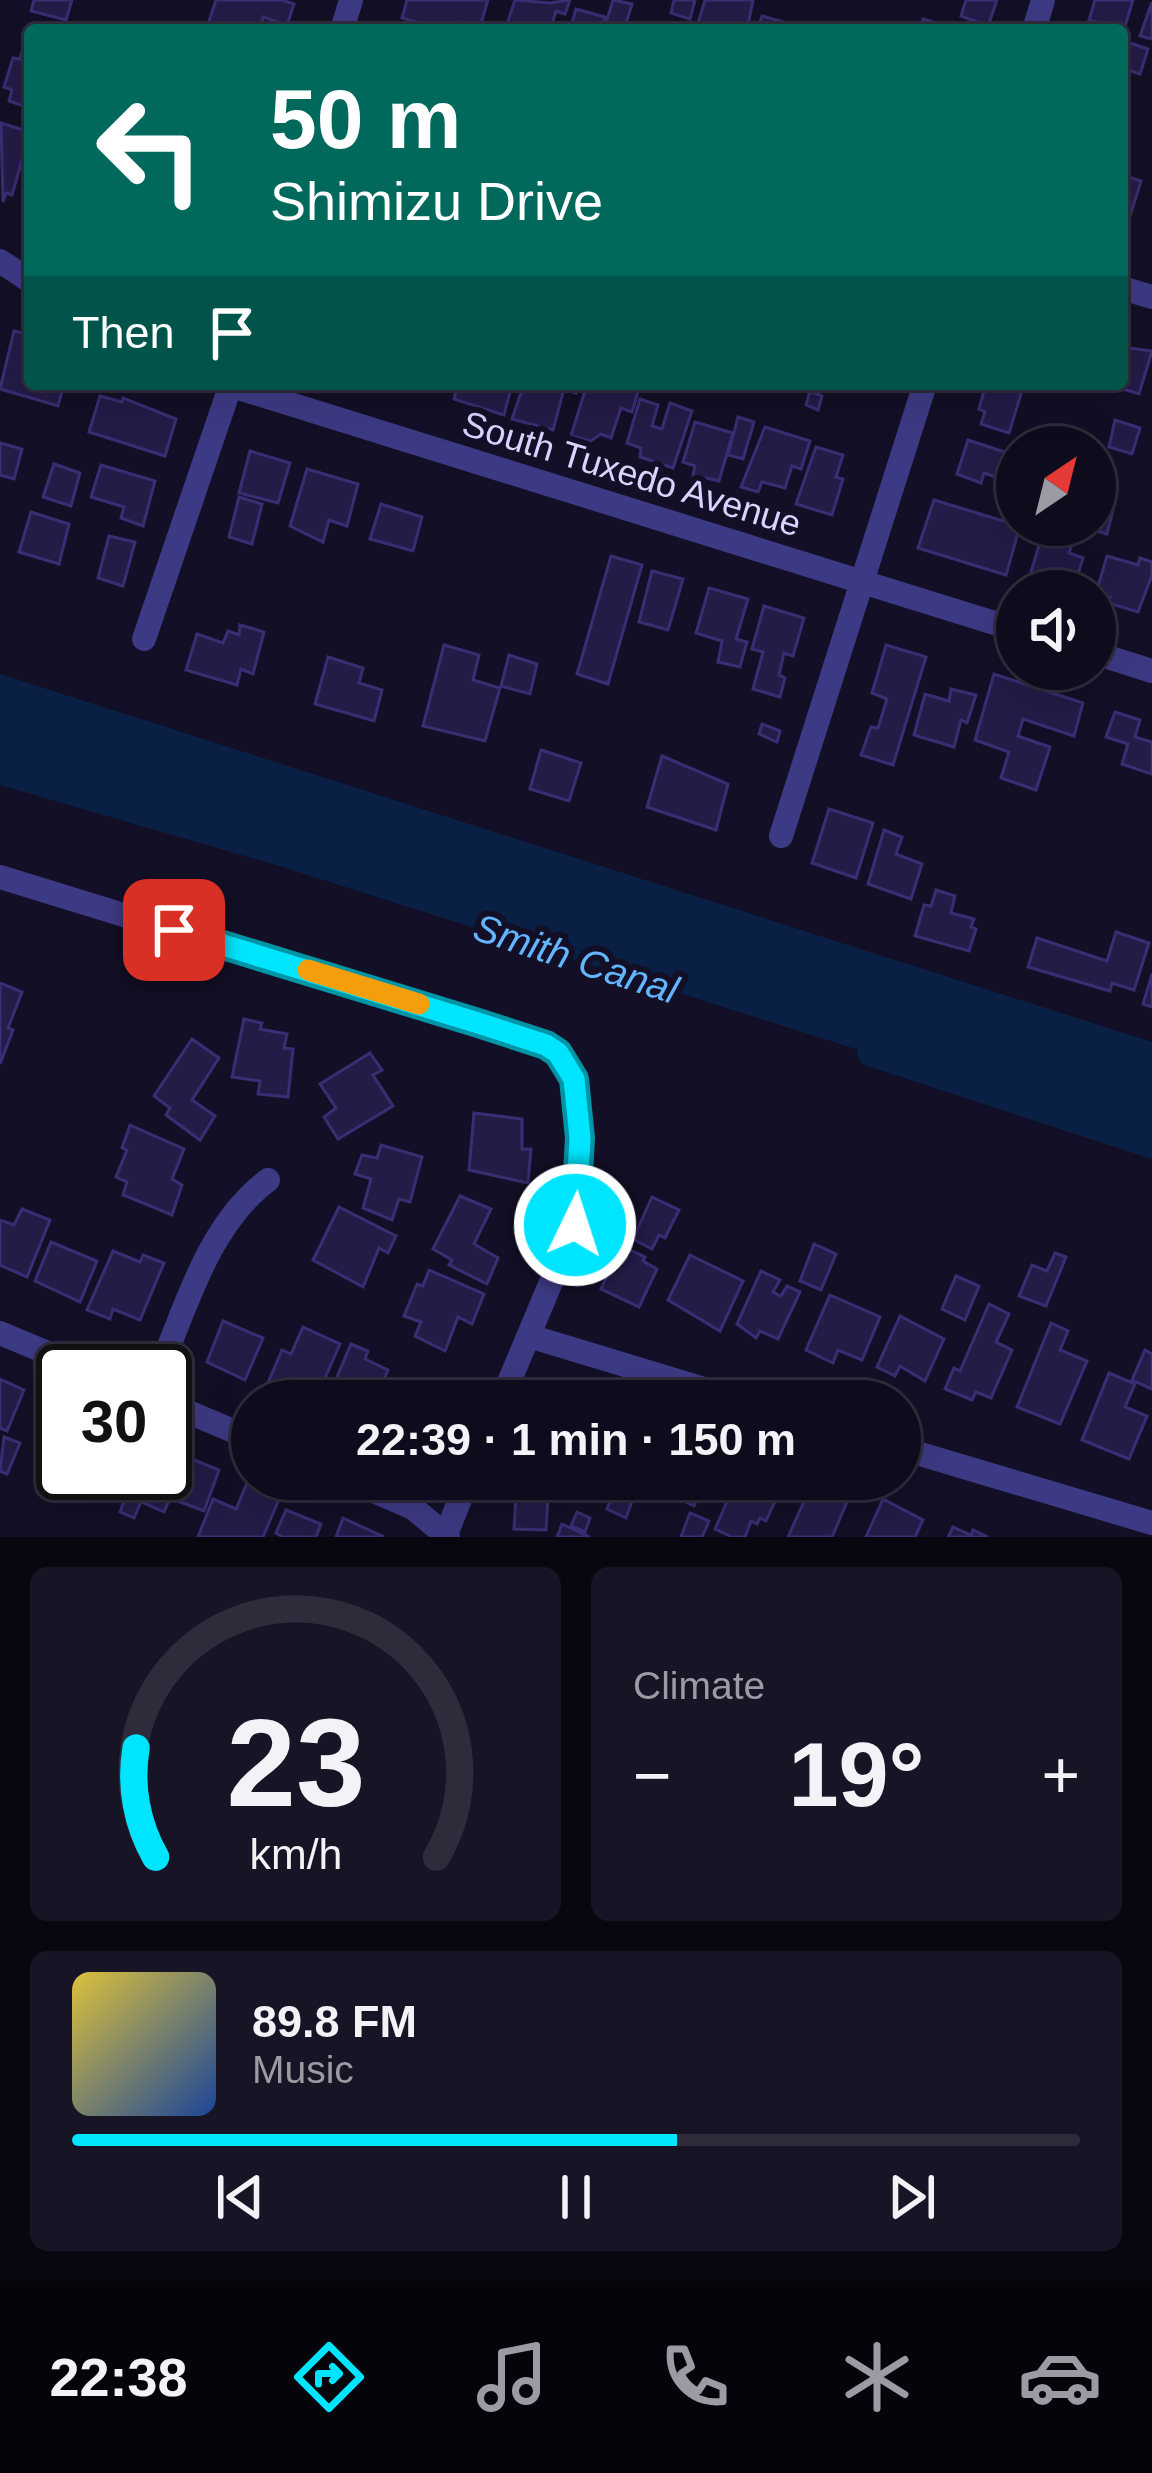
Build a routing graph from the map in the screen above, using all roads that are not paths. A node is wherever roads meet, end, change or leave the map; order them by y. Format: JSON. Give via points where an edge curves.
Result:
{"nodes":[{"id":1,"x":227,"y":390,"type":"edge"},
{"id":2,"x":248,"y":390,"type":"edge"},
{"id":3,"x":923,"y":390,"type":"edge"},
{"id":4,"x":863,"y":583,"type":"junction"},
{"id":5,"x":996,"y":624,"type":"edge"},
{"id":6,"x":144,"y":640,"type":"dead end"},
{"id":7,"x":1116,"y":660,"type":"edge"},
{"id":8,"x":1152,"y":671,"type":"edge"},
{"id":9,"x":782,"y":836,"type":"dead end"},
{"id":10,"x":0,"y":877,"type":"edge"},
{"id":11,"x":268,"y":1180,"type":"dead end"},
{"id":12,"x":0,"y":1333,"type":"edge"},
{"id":13,"x":529,"y":1336,"type":"junction"},
{"id":14,"x":171,"y":1344,"type":"edge"},
{"id":15,"x":36,"y":1348,"type":"edge"},
{"id":16,"x":510,"y":1380,"type":"edge"},
{"id":17,"x":675,"y":1380,"type":"edge"},
{"id":18,"x":192,"y":1413,"type":"edge"},
{"id":19,"x":231,"y":1430,"type":"edge"},
{"id":20,"x":921,"y":1454,"type":"edge"},
{"id":21,"x":395,"y":1500,"type":"edge"},
{"id":22,"x":459,"y":1500,"type":"edge"},
{"id":23,"x":1152,"y":1523,"type":"edge"},
{"id":24,"x":446,"y":1536,"type":"edge"}],
"edges":[{"from":1,"to":6,"type":"street"},
{"from":2,"to":4,"type":"street","name":"South Tuxedo Avenue"},
{"from":3,"to":4,"type":"street"},
{"from":4,"to":5,"type":"street","name":"South Tuxedo Avenue"},
{"from":4,"to":9,"type":"street"},
{"from":7,"to":8,"type":"street"},
{"from":10,"to":13,"type":"street","via":[[546,1045],[574,1079],[577,1208]]},
{"from":11,"to":14,"type":"street","via":[[216,1239]]},
{"from":12,"to":15,"type":"street"},
{"from":13,"to":16,"type":"street"},
{"from":13,"to":17,"type":"street"},
{"from":18,"to":19,"type":"street"},
{"from":20,"to":23,"type":"street"},
{"from":21,"to":24,"type":"street"},
{"from":22,"to":24,"type":"street"}]}
